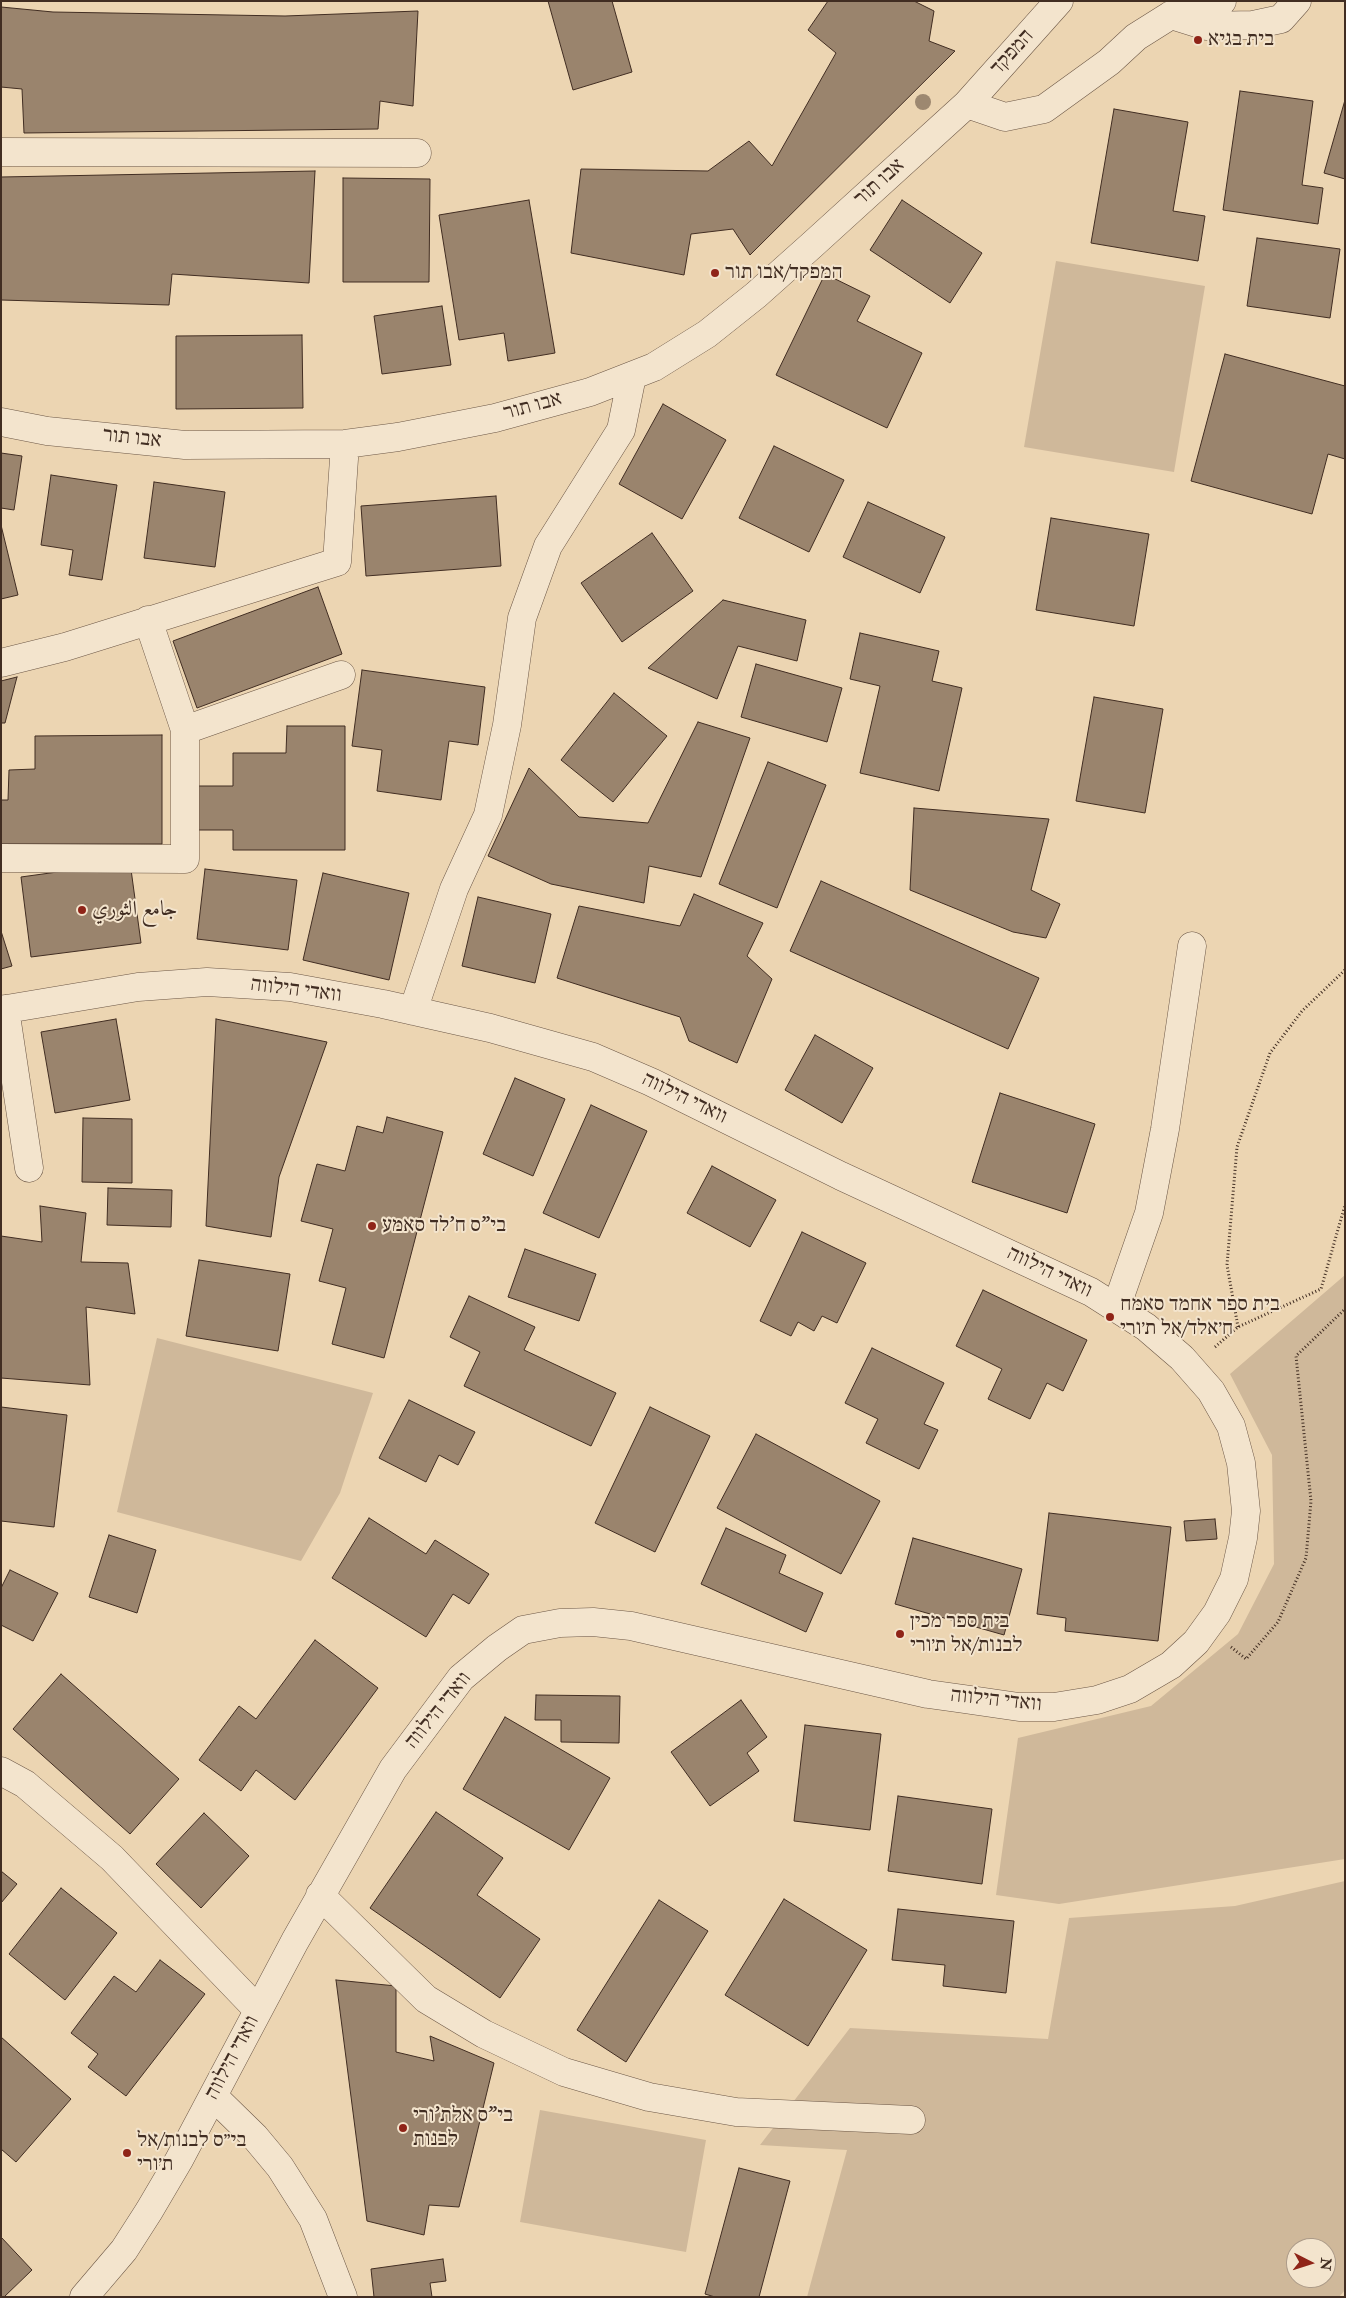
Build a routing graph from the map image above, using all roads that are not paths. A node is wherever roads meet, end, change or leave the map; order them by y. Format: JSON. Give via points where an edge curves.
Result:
{"nodes":[{"id":1,"x":1058,"y":1,"type":"edge"},
{"id":2,"x":1222,"y":1,"type":"edge"},
{"id":3,"x":1297,"y":1,"type":"edge"},
{"id":4,"x":1171,"y":15,"type":"junction"},
{"id":5,"x":967,"y":104,"type":"junction"},
{"id":6,"x":1,"y":152,"type":"edge"},
{"id":7,"x":416,"y":153,"type":"dead end"},
{"id":8,"x":632,"y":376,"type":"junction"},
{"id":9,"x":1,"y":422,"type":"edge"},
{"id":10,"x":345,"y":444,"type":"junction"},
{"id":11,"x":148,"y":620,"type":"junction"},
{"id":12,"x":1,"y":663,"type":"edge"},
{"id":13,"x":341,"y":675,"type":"dead end"},
{"id":14,"x":185,"y":730,"type":"junction"},
{"id":15,"x":1,"y":858,"type":"edge"},
{"id":16,"x":1192,"y":946,"type":"dead end"},
{"id":17,"x":3,"y":1009,"type":"edge"},
{"id":18,"x":413,"y":1011,"type":"junction"},
{"id":19,"x":30,"y":1168,"type":"dead end"},
{"id":20,"x":1116,"y":1308,"type":"junction"},
{"id":21,"x":1,"y":1771,"type":"edge"},
{"id":22,"x":320,"y":1895,"type":"junction"},
{"id":23,"x":258,"y":2010,"type":"junction"},
{"id":24,"x":213,"y":2096,"type":"junction"},
{"id":25,"x":911,"y":2120,"type":"dead end"},
{"id":26,"x":84,"y":2297,"type":"edge"},
{"id":27,"x":343,"y":2297,"type":"edge"}],
"edges":[{"from":1,"to":5,"type":"street","name":"המפקד"},
{"from":2,"to":4,"type":"street"},
{"from":3,"to":4,"type":"street","via":[[1281,19],[1253,25],[1206,26]]},
{"from":4,"to":5,"type":"street","via":[[1136,37],[1109,62],[1044,109],[1005,117]]},
{"from":5,"to":8,"type":"street","name":"אבו תור","via":[[756,296],[707,334],[654,367]]},
{"from":6,"to":7,"type":"street"},
{"from":8,"to":10,"type":"street","name":"אבו תור","via":[[590,392],[495,418]]},
{"from":8,"to":18,"type":"street","via":[[621,430],[548,546],[522,618],[507,725],[488,815],[454,889]]},
{"from":9,"to":10,"type":"street","name":"אבו תור","via":[[47,431],[185,444]]},
{"from":10,"to":11,"type":"street","via":[[337,562]]},
{"from":11,"to":12,"type":"street","via":[[65,647]]},
{"from":11,"to":14,"type":"street"},
{"from":13,"to":14,"type":"street"},
{"from":14,"to":15,"type":"street","via":[[185,859]]},
{"from":16,"to":20,"type":"street","via":[[1149,1213]]},
{"from":17,"to":18,"type":"street","name":"וואדי הילווה","via":[[138,987],[207,982],[290,987]]},
{"from":17,"to":19,"type":"street"},
{"from":18,"to":20,"type":"street","name":"וואדי הילווה","via":[[490,1028],[610,1064],[1091,1292]]},
{"from":20,"to":22,"type":"street","name":"וואדי הילווה","via":[[1146,1327],[1211,1391],[1231,1426],[1242,1463],[1246,1510],[1234,1579],[1217,1614],[1196,1642],[1171,1665],[1130,1689],[1097,1700],[1054,1707],[1019,1707],[928,1694],[631,1626],[560,1623],[523,1630],[461,1678],[393,1769]]},
{"from":21,"to":23,"type":"street","via":[[32,1790],[112,1858]]},
{"from":22,"to":23,"type":"street","name":"וואדי הילווה"},
{"from":22,"to":25,"type":"street","via":[[426,1999],[484,2034],[564,2072],[649,2097],[736,2112]]},
{"from":23,"to":24,"type":"street","name":"וואדי הילווה"},
{"from":24,"to":26,"type":"street","name":"וואדי הילווה","via":[[150,2210],[124,2250]]},
{"from":24,"to":27,"type":"street","via":[[280,2167],[313,2219]]}]}
